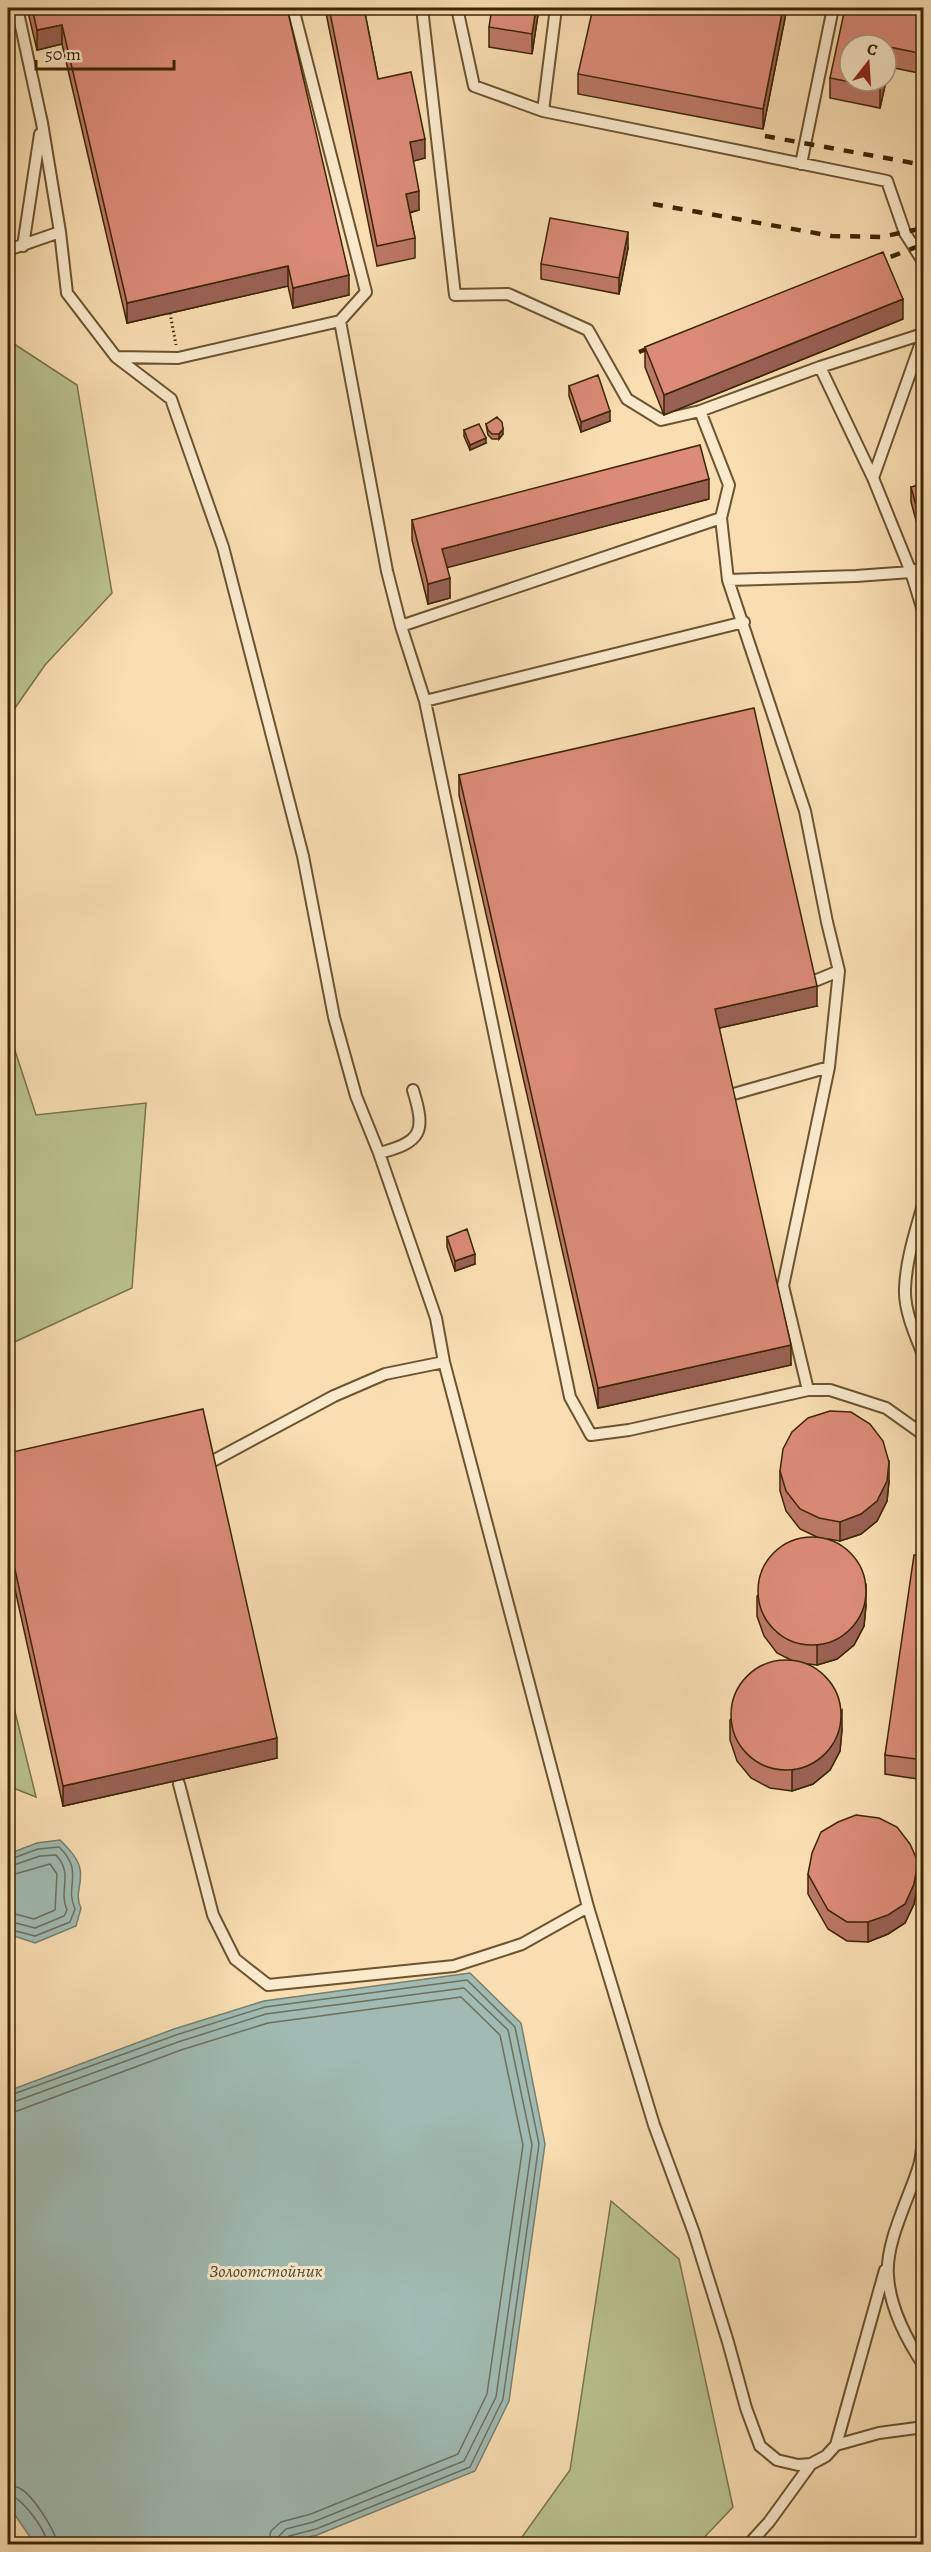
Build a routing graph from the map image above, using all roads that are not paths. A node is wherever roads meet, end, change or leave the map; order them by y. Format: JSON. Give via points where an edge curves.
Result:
{"nodes":[{"id":1,"x":17,"y":8,"type":"edge"},
{"id":2,"x":293,"y":8,"type":"edge"},
{"id":3,"x":422,"y":8,"type":"edge"},
{"id":4,"x":457,"y":8,"type":"edge"},
{"id":5,"x":556,"y":8,"type":"edge"},
{"id":6,"x":833,"y":8,"type":"edge"},
{"id":7,"x":543,"y":111,"type":"junction"},
{"id":8,"x":42,"y":123,"type":"junction"},
{"id":9,"x":801,"y":164,"type":"junction"},
{"id":10,"x":60,"y":232,"type":"junction"},
{"id":11,"x":23,"y":246,"type":"junction"},
{"id":12,"x":8,"y":250,"type":"edge"},
{"id":13,"x":924,"y":263,"type":"edge"},
{"id":14,"x":339,"y":321,"type":"junction"},
{"id":15,"x":923,"y":334,"type":"edge"},
{"id":16,"x":116,"y":357,"type":"junction"},
{"id":17,"x":820,"y":367,"type":"junction"},
{"id":18,"x":700,"y":411,"type":"junction"},
{"id":19,"x":873,"y":478,"type":"junction"},
{"id":20,"x":722,"y":518,"type":"junction"},
{"id":21,"x":924,"y":567,"type":"edge"},
{"id":22,"x":911,"y":572,"type":"junction"},
{"id":23,"x":728,"y":580,"type":"junction"},
{"id":24,"x":924,"y":614,"type":"edge"},
{"id":25,"x":744,"y":622,"type":"junction"},
{"id":26,"x":401,"y":626,"type":"junction"},
{"id":27,"x":424,"y":701,"type":"junction"},
{"id":28,"x":839,"y":971,"type":"junction"},
{"id":29,"x":812,"y":982,"type":"edge"},
{"id":30,"x":829,"y":1067,"type":"junction"},
{"id":31,"x":412,"y":1090,"type":"dead end"},
{"id":32,"x":730,"y":1095,"type":"edge"},
{"id":33,"x":379,"y":1153,"type":"junction"},
{"id":34,"x":924,"y":1201,"type":"edge"},
{"id":35,"x":924,"y":1357,"type":"edge"},
{"id":36,"x":444,"y":1362,"type":"junction"},
{"id":37,"x":808,"y":1390,"type":"junction"},
{"id":38,"x":924,"y":1435,"type":"edge"},
{"id":39,"x":211,"y":1462,"type":"edge"},
{"id":40,"x":179,"y":1784,"type":"dead end"},
{"id":41,"x":588,"y":1907,"type":"junction"},
{"id":42,"x":924,"y":2132,"type":"edge"},
{"id":43,"x":892,"y":2246,"type":"junction"},
{"id":44,"x":924,"y":2366,"type":"edge"},
{"id":45,"x":924,"y":2427,"type":"edge"},
{"id":46,"x":836,"y":2445,"type":"junction"},
{"id":47,"x":811,"y":2464,"type":"junction"},
{"id":48,"x":749,"y":2544,"type":"edge"}],
"edges":[{"from":1,"to":8,"type":"lane"},
{"from":2,"to":14,"type":"lane","via":[[366,292]]},
{"from":3,"to":18,"type":"lane","via":[[455,295],[508,294],[588,330],[627,399],[661,420]]},
{"from":4,"to":7,"type":"lane","via":[[474,86]]},
{"from":5,"to":7,"type":"lane"},
{"from":6,"to":9,"type":"lane"},
{"from":7,"to":9,"type":"lane"},
{"from":8,"to":10,"type":"lane"},
{"from":8,"to":11,"type":"lane"},
{"from":9,"to":13,"type":"lane","via":[[886,181],[905,233]]},
{"from":10,"to":11,"type":"lane"},
{"from":10,"to":16,"type":"lane","via":[[67,293]]},
{"from":11,"to":12,"type":"lane"},
{"from":14,"to":16,"type":"lane","via":[[178,358]]},
{"from":14,"to":26,"type":"lane"},
{"from":15,"to":17,"type":"lane"},
{"from":15,"to":19,"type":"lane"},
{"from":16,"to":33,"type":"lane","via":[[171,399],[224,547],[303,856],[334,1017],[356,1096]]},
{"from":17,"to":18,"type":"lane"},
{"from":17,"to":19,"type":"lane"},
{"from":18,"to":20,"type":"lane","via":[[729,485]]},
{"from":19,"to":22,"type":"lane"},
{"from":20,"to":23,"type":"lane"},
{"from":20,"to":26,"type":"lane"},
{"from":21,"to":22,"type":"lane"},
{"from":22,"to":23,"type":"lane"},
{"from":22,"to":24,"type":"lane"},
{"from":23,"to":25,"type":"lane"},
{"from":25,"to":27,"type":"lane"},
{"from":25,"to":28,"type":"lane","via":[[806,811]]},
{"from":26,"to":27,"type":"lane"},
{"from":27,"to":37,"type":"lane","via":[[570,1397],[591,1435]]},
{"from":28,"to":29,"type":"lane"},
{"from":28,"to":30,"type":"lane"},
{"from":30,"to":32,"type":"lane"},
{"from":30,"to":37,"type":"lane","via":[[783,1287]]},
{"from":31,"to":33,"type":"lane","via":[[420,1125],[414,1139]]},
{"from":33,"to":36,"type":"lane","via":[[436,1318]]},
{"from":34,"to":35,"type":"lane","via":[[911,1247],[905,1291]]},
{"from":36,"to":39,"type":"lane","via":[[385,1374],[334,1396]]},
{"from":36,"to":41,"type":"lane"},
{"from":37,"to":38,"type":"lane","via":[[830,1390],[885,1408]]},
{"from":40,"to":41,"type":"lane","via":[[213,1915],[235,1959],[268,1984],[454,1966],[522,1944]]},
{"from":41,"to":47,"type":"lane","via":[[654,2125],[711,2287],[760,2446],[777,2460]]},
{"from":42,"to":43,"type":"lane","via":[[919,2166]]},
{"from":43,"to":44,"type":"lane","via":[[887,2275],[891,2298],[907,2340]]},
{"from":43,"to":46,"type":"lane"},
{"from":45,"to":46,"type":"lane","via":[[879,2433]]},
{"from":46,"to":47,"type":"lane"},
{"from":47,"to":48,"type":"lane"}]}
